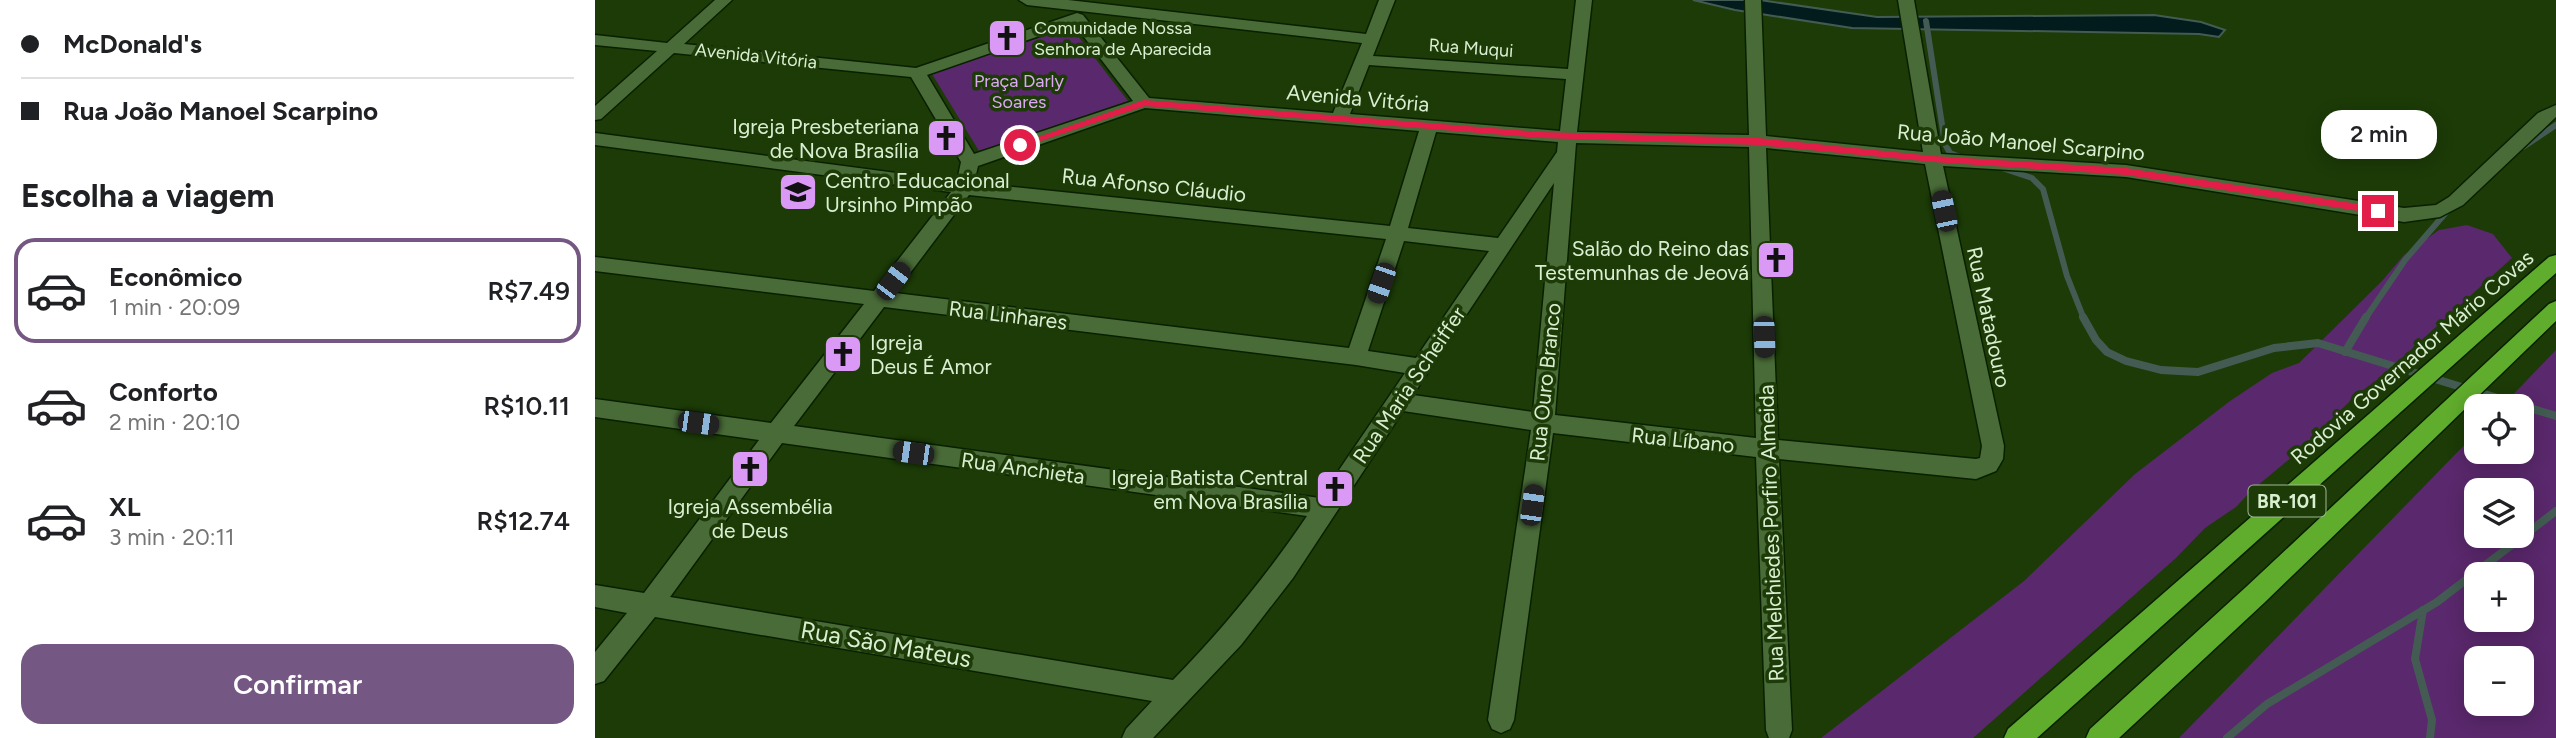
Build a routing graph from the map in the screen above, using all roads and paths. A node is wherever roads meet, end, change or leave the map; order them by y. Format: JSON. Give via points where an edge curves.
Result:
{"nodes":[{"id":1,"x":724,"y":0,"type":"edge"},
{"id":2,"x":1027,"y":0,"type":"edge"},
{"id":3,"x":1387,"y":0,"type":"edge"},
{"id":4,"x":1584,"y":0,"type":"edge"},
{"id":5,"x":1753,"y":0,"type":"edge"},
{"id":6,"x":1906,"y":0,"type":"edge"},
{"id":7,"x":1086,"y":8,"type":"edge"},
{"id":8,"x":1371,"y":39,"type":"junction"},
{"id":9,"x":595,"y":40,"type":"edge"},
{"id":10,"x":670,"y":47,"type":"junction"},
{"id":11,"x":1363,"y":60,"type":"junction"},
{"id":12,"x":917,"y":73,"type":"junction"},
{"id":13,"x":1577,"y":75,"type":"junction"},
{"id":14,"x":1144,"y":103,"type":"junction"},
{"id":15,"x":2556,"y":110,"type":"edge"},
{"id":16,"x":595,"y":115,"type":"edge"},
{"id":17,"x":1339,"y":119,"type":"junction"},
{"id":18,"x":1429,"y":127,"type":"junction"},
{"id":19,"x":595,"y":139,"type":"edge"},
{"id":20,"x":1758,"y":141,"type":"junction"},
{"id":21,"x":1567,"y":144,"type":"junction"},
{"id":22,"x":1933,"y":159,"type":"junction"},
{"id":23,"x":970,"y":162,"type":"junction"},
{"id":24,"x":964,"y":188,"type":"junction"},
{"id":25,"x":1397,"y":234,"type":"junction"},
{"id":26,"x":1501,"y":245,"type":"junction"},
{"id":27,"x":2556,"y":262,"type":"edge"},
{"id":28,"x":595,"y":264,"type":"edge"},
{"id":29,"x":879,"y":299,"type":"junction"},
{"id":30,"x":2556,"y":309,"type":"edge"},
{"id":31,"x":1356,"y":357,"type":"junction"},
{"id":32,"x":1421,"y":368,"type":"junction"},
{"id":33,"x":1399,"y":402,"type":"junction"},
{"id":34,"x":595,"y":408,"type":"edge"},
{"id":35,"x":1543,"y":425,"type":"junction"},
{"id":36,"x":775,"y":435,"type":"junction"},
{"id":37,"x":1993,"y":446,"type":"joint"},
{"id":38,"x":1767,"y":449,"type":"junction"},
{"id":39,"x":1327,"y":509,"type":"junction"},
{"id":40,"x":595,"y":596,"type":"edge"},
{"id":41,"x":650,"y":604,"type":"junction"},
{"id":42,"x":595,"y":672,"type":"edge"},
{"id":43,"x":1178,"y":693,"type":"junction"},
{"id":44,"x":1501,"y":720,"type":"dead end"},
{"id":45,"x":1779,"y":730,"type":"dead end"},
{"id":46,"x":1135,"y":738,"type":"edge"},
{"id":47,"x":2017,"y":738,"type":"edge"},
{"id":48,"x":2099,"y":738,"type":"edge"}],
"edges":[{"from":1,"to":10,"type":"street"},
{"from":2,"to":7,"type":"street"},
{"from":3,"to":8,"type":"street"},
{"from":4,"to":13,"type":"street","name":"Rua Ouro Branco"},
{"from":5,"to":20,"type":"street","name":"Rua Melchiedes Porfiro Almeida"},
{"from":6,"to":22,"type":"street","name":"Rua Matadouro"},
{"from":7,"to":8,"type":"street"},
{"from":7,"to":12,"type":"street"},
{"from":7,"to":14,"type":"street"},
{"from":8,"to":11,"type":"street"},
{"from":9,"to":10,"type":"street","name":"Avenida Vitória"},
{"from":10,"to":12,"type":"street","name":"Avenida Vitória"},
{"from":10,"to":16,"type":"street"},
{"from":11,"to":13,"type":"street","name":"Rua Muqui"},
{"from":11,"to":17,"type":"street"},
{"from":12,"to":23,"type":"street"},
{"from":13,"to":21,"type":"street","name":"Rua Ouro Branco"},
{"from":14,"to":17,"type":"street","name":"Avenida Vitória"},
{"from":14,"to":23,"type":"street"},
{"from":15,"to":22,"type":"street","name":"Rua João Manoel Scarpino","via":[[2456,201],[2440,211],[2403,215],[2126,172]]},
{"from":17,"to":18,"type":"street","name":"Avenida Vitória"},
{"from":18,"to":21,"type":"street","name":"Avenida Vitória"},
{"from":18,"to":25,"type":"street"},
{"from":19,"to":24,"type":"street","name":"Rua Afonso Cláudio"},
{"from":20,"to":21,"type":"street","name":"Rua João Manoel Scarpino"},
{"from":20,"to":22,"type":"street","name":"Rua João Manoel Scarpino"},
{"from":20,"to":38,"type":"street","name":"Rua Melchiedes Porfiro Almeida"},
{"from":21,"to":26,"type":"street","name":"Rua Maria Scheiffer"},
{"from":21,"to":35,"type":"street","name":"Rua Ouro Branco"},
{"from":22,"to":37,"type":"street","name":"Rua Matadouro"},
{"from":23,"to":24,"type":"street"},
{"from":24,"to":25,"type":"street","name":"Rua Afonso Cláudio"},
{"from":24,"to":29,"type":"street"},
{"from":25,"to":26,"type":"street","name":"Rua Afonso Cláudio"},
{"from":25,"to":31,"type":"street"},
{"from":26,"to":32,"type":"street","name":"Rua Maria Scheiffer"},
{"from":27,"to":47,"type":"highway","name":"Rodovia Governador Mário Covas","number":"BR-101"},
{"from":28,"to":29,"type":"street","name":"Rua Linhares"},
{"from":29,"to":31,"type":"street","name":"Rua Linhares"},
{"from":29,"to":36,"type":"street"},
{"from":30,"to":48,"type":"highway","number":"BR-101"},
{"from":31,"to":32,"type":"street","name":"Rua Linhares"},
{"from":32,"to":33,"type":"street","name":"Rua Maria Scheiffer"},
{"from":33,"to":35,"type":"street","name":"Rua Líbano"},
{"from":33,"to":39,"type":"street","name":"Rua Maria Scheiffer"},
{"from":34,"to":36,"type":"street","name":"Rua Anchieta"},
{"from":35,"to":38,"type":"street","name":"Rua Líbano"},
{"from":35,"to":44,"type":"street","name":"Rua Ouro Branco"},
{"from":36,"to":39,"type":"street","name":"Rua Anchieta"},
{"from":36,"to":41,"type":"street"},
{"from":37,"to":38,"type":"street","name":"Rua Líbano","via":[[1988,467],[1976,469]]},
{"from":38,"to":45,"type":"street","name":"Rua Melchiedes Porfiro Almeida"},
{"from":39,"to":43,"type":"street","name":"Rua Maria Scheiffer","via":[[1233,637]]},
{"from":40,"to":41,"type":"street","name":"Rua São Mateus"},
{"from":41,"to":42,"type":"street"},
{"from":41,"to":43,"type":"street","name":"Rua São Mateus"},
{"from":43,"to":46,"type":"street","name":"Rua Maria Scheiffer"}]}
